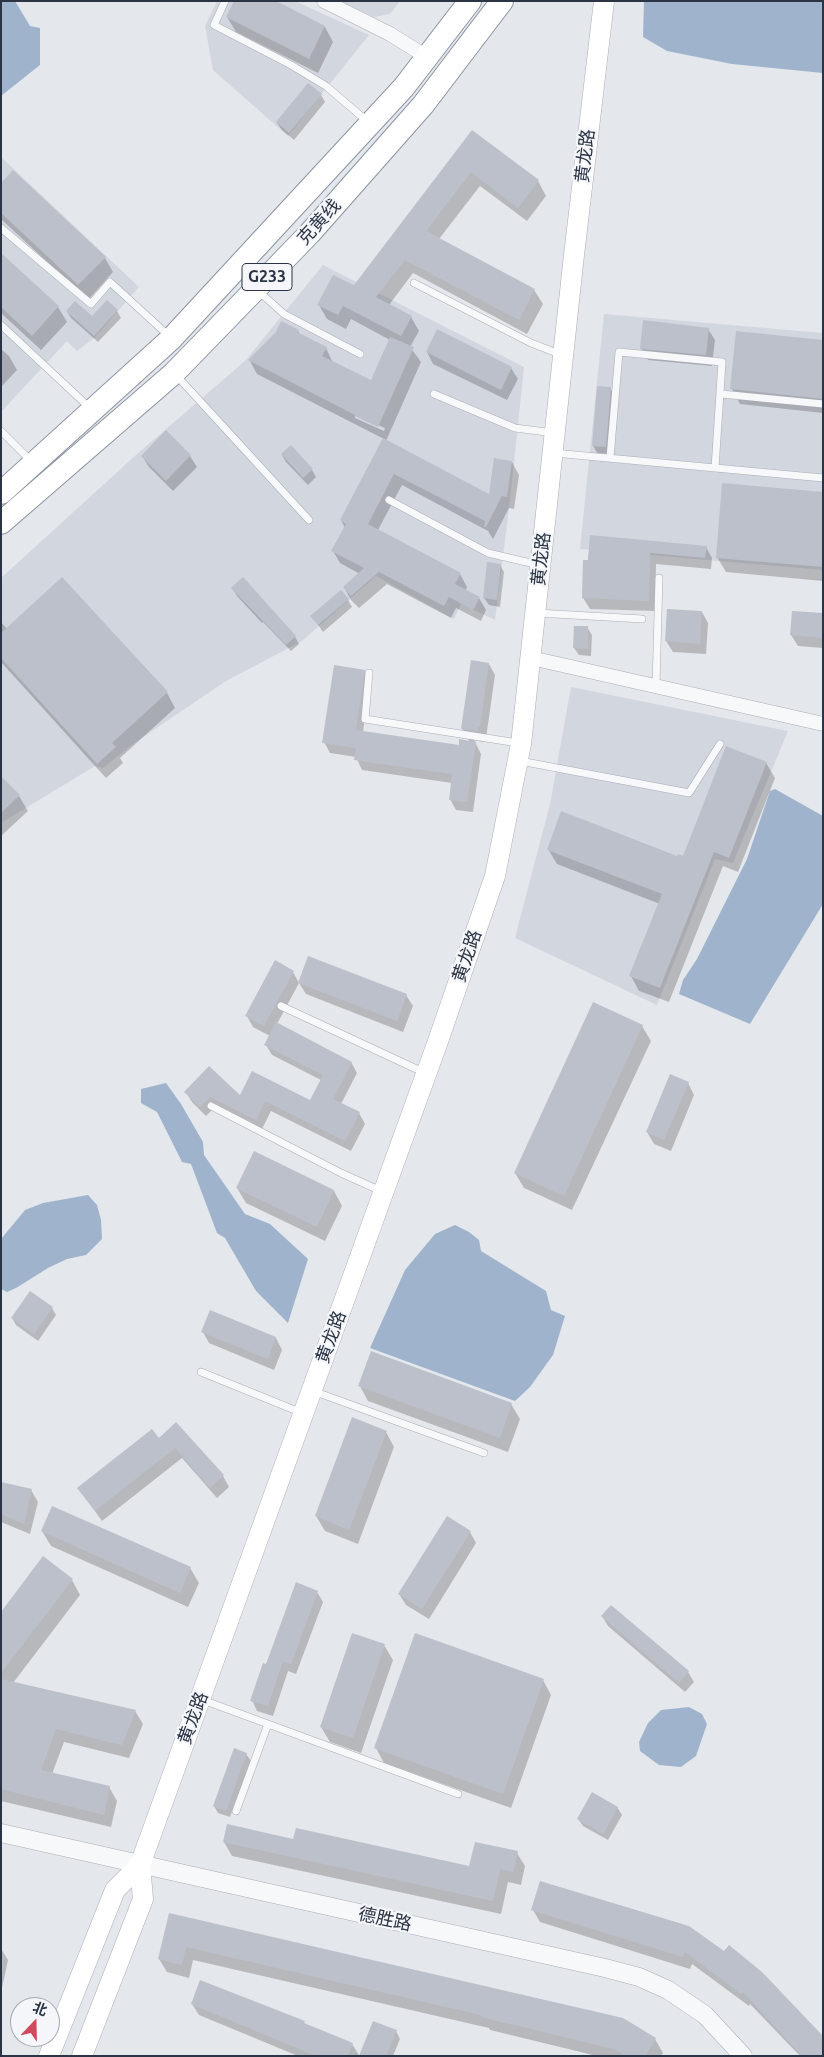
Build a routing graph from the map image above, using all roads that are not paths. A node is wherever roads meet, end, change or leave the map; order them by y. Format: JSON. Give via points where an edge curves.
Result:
{"nodes":[{"id":1,"x":225,"y":1,"type":"edge"},
{"id":2,"x":324,"y":1,"type":"edge"},
{"id":3,"x":470,"y":1,"type":"edge"},
{"id":4,"x":502,"y":1,"type":"edge"},
{"id":5,"x":604,"y":1,"type":"edge"},
{"id":6,"x":427,"y":57,"type":"junction"},
{"id":7,"x":370,"y":124,"type":"junction"},
{"id":8,"x":1,"y":228,"type":"edge"},
{"id":9,"x":414,"y":283,"type":"dead end"},
{"id":10,"x":256,"y":289,"type":"junction"},
{"id":11,"x":1,"y":325,"type":"edge"},
{"id":12,"x":171,"y":338,"type":"junction"},
{"id":13,"x":360,"y":354,"type":"dead end"},
{"id":14,"x":563,"y":355,"type":"junction"},
{"id":15,"x":174,"y":373,"type":"junction"},
{"id":16,"x":434,"y":394,"type":"dead end"},
{"id":17,"x":720,"y":394,"type":"junction"},
{"id":18,"x":823,"y":404,"type":"edge"},
{"id":19,"x":93,"y":411,"type":"junction"},
{"id":20,"x":1,"y":431,"type":"edge"},
{"id":21,"x":555,"y":433,"type":"junction"},
{"id":22,"x":553,"y":453,"type":"junction"},
{"id":23,"x":610,"y":458,"type":"junction"},
{"id":24,"x":34,"y":464,"type":"junction"},
{"id":25,"x":715,"y":468,"type":"junction"},
{"id":26,"x":823,"y":478,"type":"edge"},
{"id":27,"x":1,"y":493,"type":"edge"},
{"id":28,"x":389,"y":500,"type":"dead end"},
{"id":29,"x":308,"y":520,"type":"dead end"},
{"id":30,"x":1,"y":523,"type":"edge"},
{"id":31,"x":541,"y":566,"type":"junction"},
{"id":32,"x":659,"y":578,"type":"dead end"},
{"id":33,"x":536,"y":613,"type":"junction"},
{"id":34,"x":642,"y":620,"type":"dead end"},
{"id":35,"x":531,"y":658,"type":"junction"},
{"id":36,"x":369,"y":673,"type":"dead end"},
{"id":37,"x":656,"y":686,"type":"junction"},
{"id":38,"x":823,"y":724,"type":"edge"},
{"id":39,"x":720,"y":744,"type":"dead end"},
{"id":40,"x":520,"y":752,"type":"junction"},
{"id":41,"x":280,"y":1006,"type":"dead end"},
{"id":42,"x":426,"y":1074,"type":"junction"},
{"id":43,"x":212,"y":1106,"type":"dead end"},
{"id":44,"x":384,"y":1192,"type":"junction"},
{"id":45,"x":201,"y":1372,"type":"dead end"},
{"id":46,"x":312,"y":1390,"type":"junction"},
{"id":47,"x":304,"y":1414,"type":"junction"},
{"id":48,"x":484,"y":1453,"type":"dead end"},
{"id":49,"x":200,"y":1699,"type":"junction"},
{"id":50,"x":268,"y":1724,"type":"junction"},
{"id":51,"x":458,"y":1794,"type":"dead end"},
{"id":52,"x":236,"y":1811,"type":"dead end"},
{"id":53,"x":1,"y":1833,"type":"edge"},
{"id":54,"x":140,"y":1865,"type":"junction"},
{"id":55,"x":49,"y":2056,"type":"edge"},
{"id":56,"x":82,"y":2056,"type":"edge"},
{"id":57,"x":743,"y":2056,"type":"edge"}],
"edges":[{"from":1,"to":7,"type":"lane","via":[[214,25],[326,86]]},
{"from":2,"to":6,"type":"street","via":[[390,34]]},
{"from":3,"to":6,"type":"highway","name":"克黄线","number":"G233"},
{"from":4,"to":10,"type":"highway","name":"克黄线","number":"G233","via":[[423,105]]},
{"from":5,"to":14,"type":"main road","name":"黄龙路"},
{"from":6,"to":7,"type":"highway","name":"克黄线","number":"G233"},
{"from":7,"to":12,"type":"highway","name":"克黄线","number":"G233"},
{"from":8,"to":12,"type":"lane","via":[[91,304],[110,282]]},
{"from":9,"to":14,"type":"lane","via":[[530,343]]},
{"from":10,"to":13,"type":"lane","via":[[284,314]]},
{"from":10,"to":15,"type":"highway","name":"克黄线","number":"G233"},
{"from":11,"to":19,"type":"lane"},
{"from":12,"to":19,"type":"highway","name":"克黄线","number":"G233"},
{"from":14,"to":21,"type":"main road","name":"黄龙路"},
{"from":15,"to":29,"type":"lane"},
{"from":15,"to":30,"type":"highway","name":"克黄线","number":"G233"},
{"from":16,"to":21,"type":"lane","via":[[515,428]]},
{"from":17,"to":18,"type":"lane"},
{"from":17,"to":23,"type":"lane","via":[[722,362],[619,352]]},
{"from":17,"to":25,"type":"lane"},
{"from":19,"to":24,"type":"highway","name":"克黄线","number":"G233"},
{"from":20,"to":24,"type":"lane"},
{"from":21,"to":22,"type":"main road","name":"黄龙路"},
{"from":22,"to":23,"type":"lane"},
{"from":22,"to":31,"type":"main road","name":"黄龙路"},
{"from":23,"to":25,"type":"lane"},
{"from":24,"to":27,"type":"highway","name":"克黄线","number":"G233"},
{"from":25,"to":26,"type":"lane"},
{"from":28,"to":31,"type":"lane","via":[[488,552]]},
{"from":31,"to":33,"type":"main road","name":"黄龙路"},
{"from":32,"to":37,"type":"lane"},
{"from":33,"to":34,"type":"lane"},
{"from":33,"to":35,"type":"main road","name":"黄龙路"},
{"from":35,"to":37,"type":"street"},
{"from":35,"to":40,"type":"main road","name":"黄龙路"},
{"from":36,"to":40,"type":"lane","via":[[365,719]]},
{"from":37,"to":38,"type":"street"},
{"from":39,"to":40,"type":"lane","via":[[689,793]]},
{"from":40,"to":42,"type":"main road","name":"黄龙路","via":[[495,876]]},
{"from":41,"to":42,"type":"lane"},
{"from":42,"to":44,"type":"main road","name":"黄龙路"},
{"from":43,"to":44,"type":"lane"},
{"from":44,"to":46,"type":"main road","name":"黄龙路"},
{"from":45,"to":47,"type":"lane"},
{"from":46,"to":47,"type":"main road","name":"黄龙路"},
{"from":46,"to":48,"type":"lane"},
{"from":47,"to":49,"type":"main road","name":"黄龙路"},
{"from":49,"to":50,"type":"lane"},
{"from":49,"to":54,"type":"main road","name":"黄龙路"},
{"from":50,"to":51,"type":"lane"},
{"from":50,"to":52,"type":"lane"},
{"from":53,"to":54,"type":"street","name":"德胜路"},
{"from":54,"to":55,"type":"main road","name":"黄龙路","via":[[115,1890]]},
{"from":54,"to":56,"type":"main road","name":"黄龙路","via":[[143,1899]]},
{"from":54,"to":57,"type":"street","name":"德胜路","via":[[639,1977],[668,1990],[705,2015]]}]}
